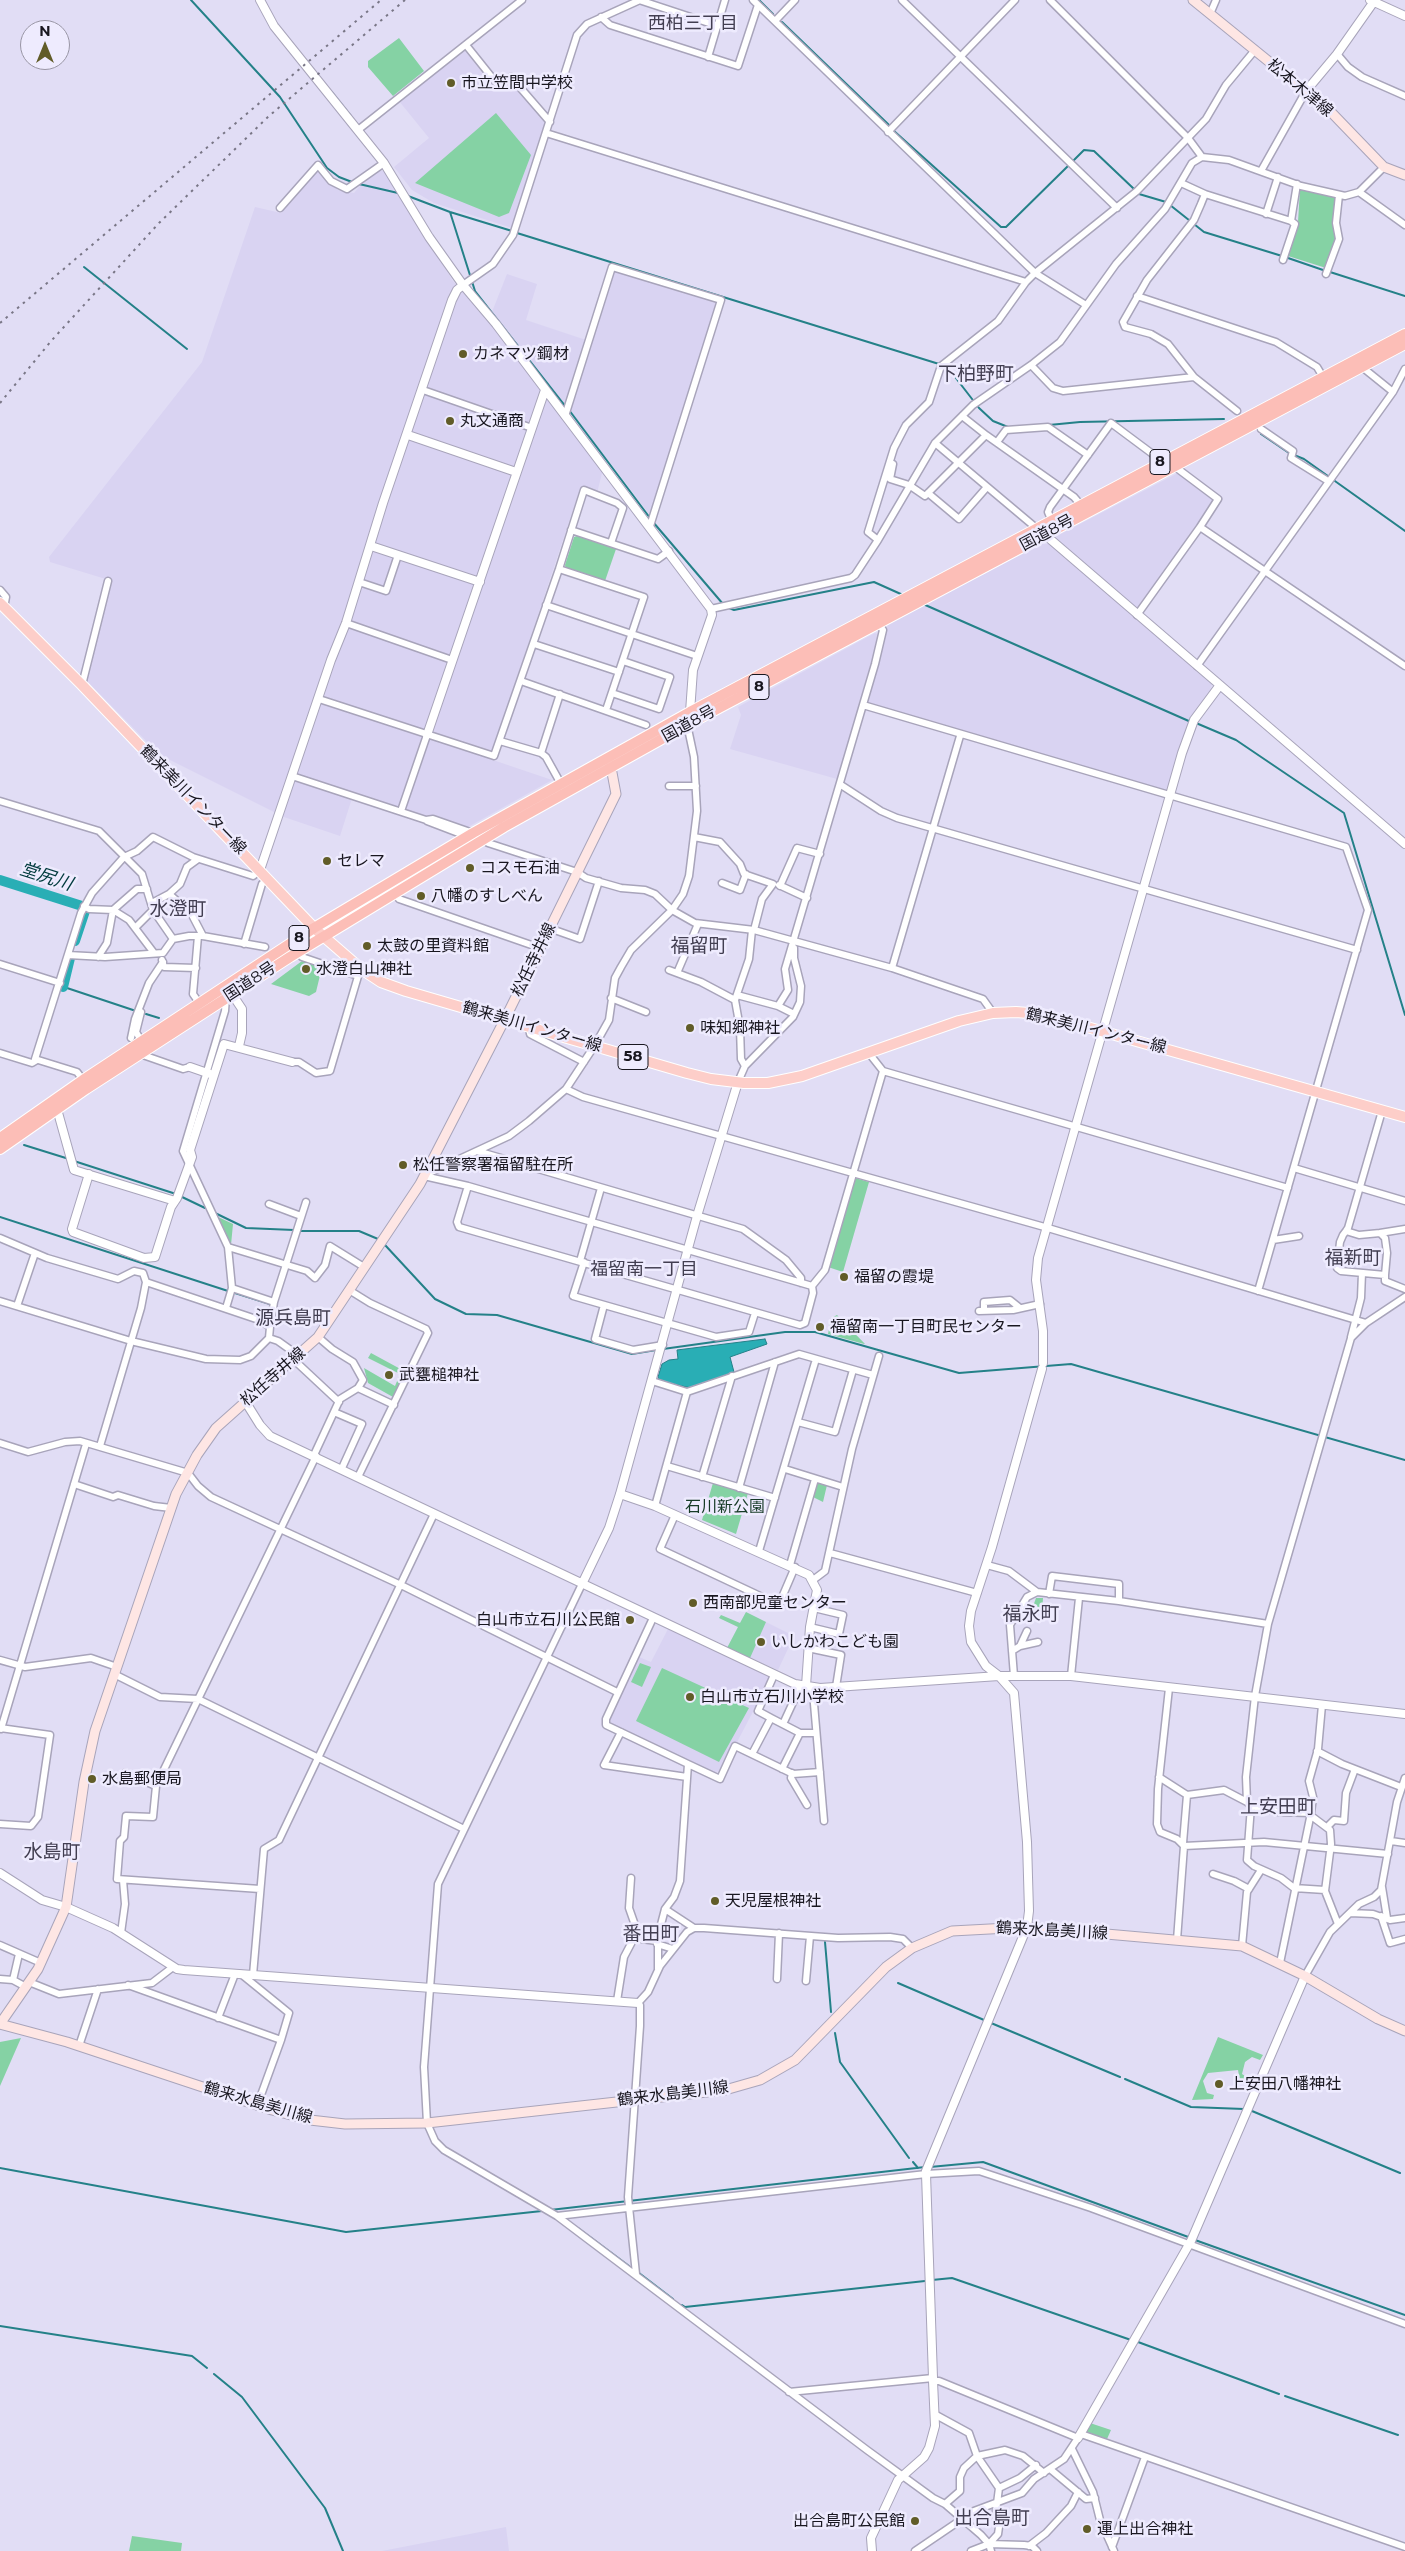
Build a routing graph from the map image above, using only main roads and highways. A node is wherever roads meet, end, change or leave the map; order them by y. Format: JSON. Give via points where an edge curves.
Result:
{"nodes":[{"id":1,"x":1193,"y":0,"type":"edge"},
{"id":2,"x":1405,"y":175,"type":"edge"},
{"id":3,"x":1405,"y":334,"type":"edge"},
{"id":4,"x":1405,"y":344,"type":"edge"},
{"id":5,"x":1,"y":606,"type":"edge"},
{"id":6,"x":610,"y":762,"type":"junction"},
{"id":7,"x":314,"y":928,"type":"junction"},
{"id":8,"x":324,"y":938,"type":"junction"},
{"id":9,"x":505,"y":1019,"type":"junction"},
{"id":10,"x":1405,"y":1117,"type":"edge"},
{"id":11,"x":0,"y":1138,"type":"edge"},
{"id":12,"x":0,"y":1149,"type":"edge"},
{"id":13,"x":10,"y":2009,"type":"junction"},
{"id":14,"x":0,"y":2024,"type":"edge"},
{"id":15,"x":20,"y":2030,"type":"junction"},
{"id":16,"x":1405,"y":2031,"type":"edge"}],
"edges":[{"from":1,"to":2,"type":"main road","name":"松本木津線","via":[[1332,112],[1384,167]]},
{"from":3,"to":6,"type":"highway","name":"国道8号","number":"8","via":[[690,712]]},
{"from":4,"to":6,"type":"highway","name":"国道8号","number":"8","via":[[687,725]]},
{"from":5,"to":7,"type":"main road","name":"鶴来美川インター線","number":"58","via":[[82,685]]},
{"from":6,"to":7,"type":"highway","name":"国道8号","number":"8","via":[[561,784],[473,833]]},
{"from":6,"to":8,"type":"highway","name":"国道8号","number":"8"},
{"from":6,"to":9,"type":"main road","name":"松任寺井線","via":[[616,794]]},
{"from":7,"to":8,"type":"main road","name":"鶴来美川インター線","number":"58"},
{"from":7,"to":11,"type":"highway","name":"国道8号","number":"8"},
{"from":8,"to":9,"type":"main road","name":"鶴来美川インター線","number":"58","via":[[362,972],[381,982]]},
{"from":8,"to":12,"type":"highway","name":"国道8号","number":"8","via":[[229,996]]},
{"from":9,"to":10,"type":"main road","name":"鶴来美川インター線","number":"58","via":[[687,1073],[738,1082],[768,1083],[959,1021],[993,1013],[1041,1014]]},
{"from":9,"to":13,"type":"main road","name":"松任寺井線","via":[[424,1176],[318,1337],[216,1428],[197,1455],[171,1508],[95,1731],[84,1782],[66,1907],[41,1964]]},
{"from":13,"to":14,"type":"main road","name":"松任寺井線"},
{"from":13,"to":15,"type":"main road"},
{"from":14,"to":15,"type":"main road","name":"鶴来水島美川線"},
{"from":15,"to":16,"type":"main road","name":"鶴来水島美川線","via":[[310,2120],[344,2124],[427,2123],[725,2090],[760,2080],[794,2060],[886,1967],[912,1948],[952,1931],[1027,1927],[1242,1946],[1305,1976]]}]}
